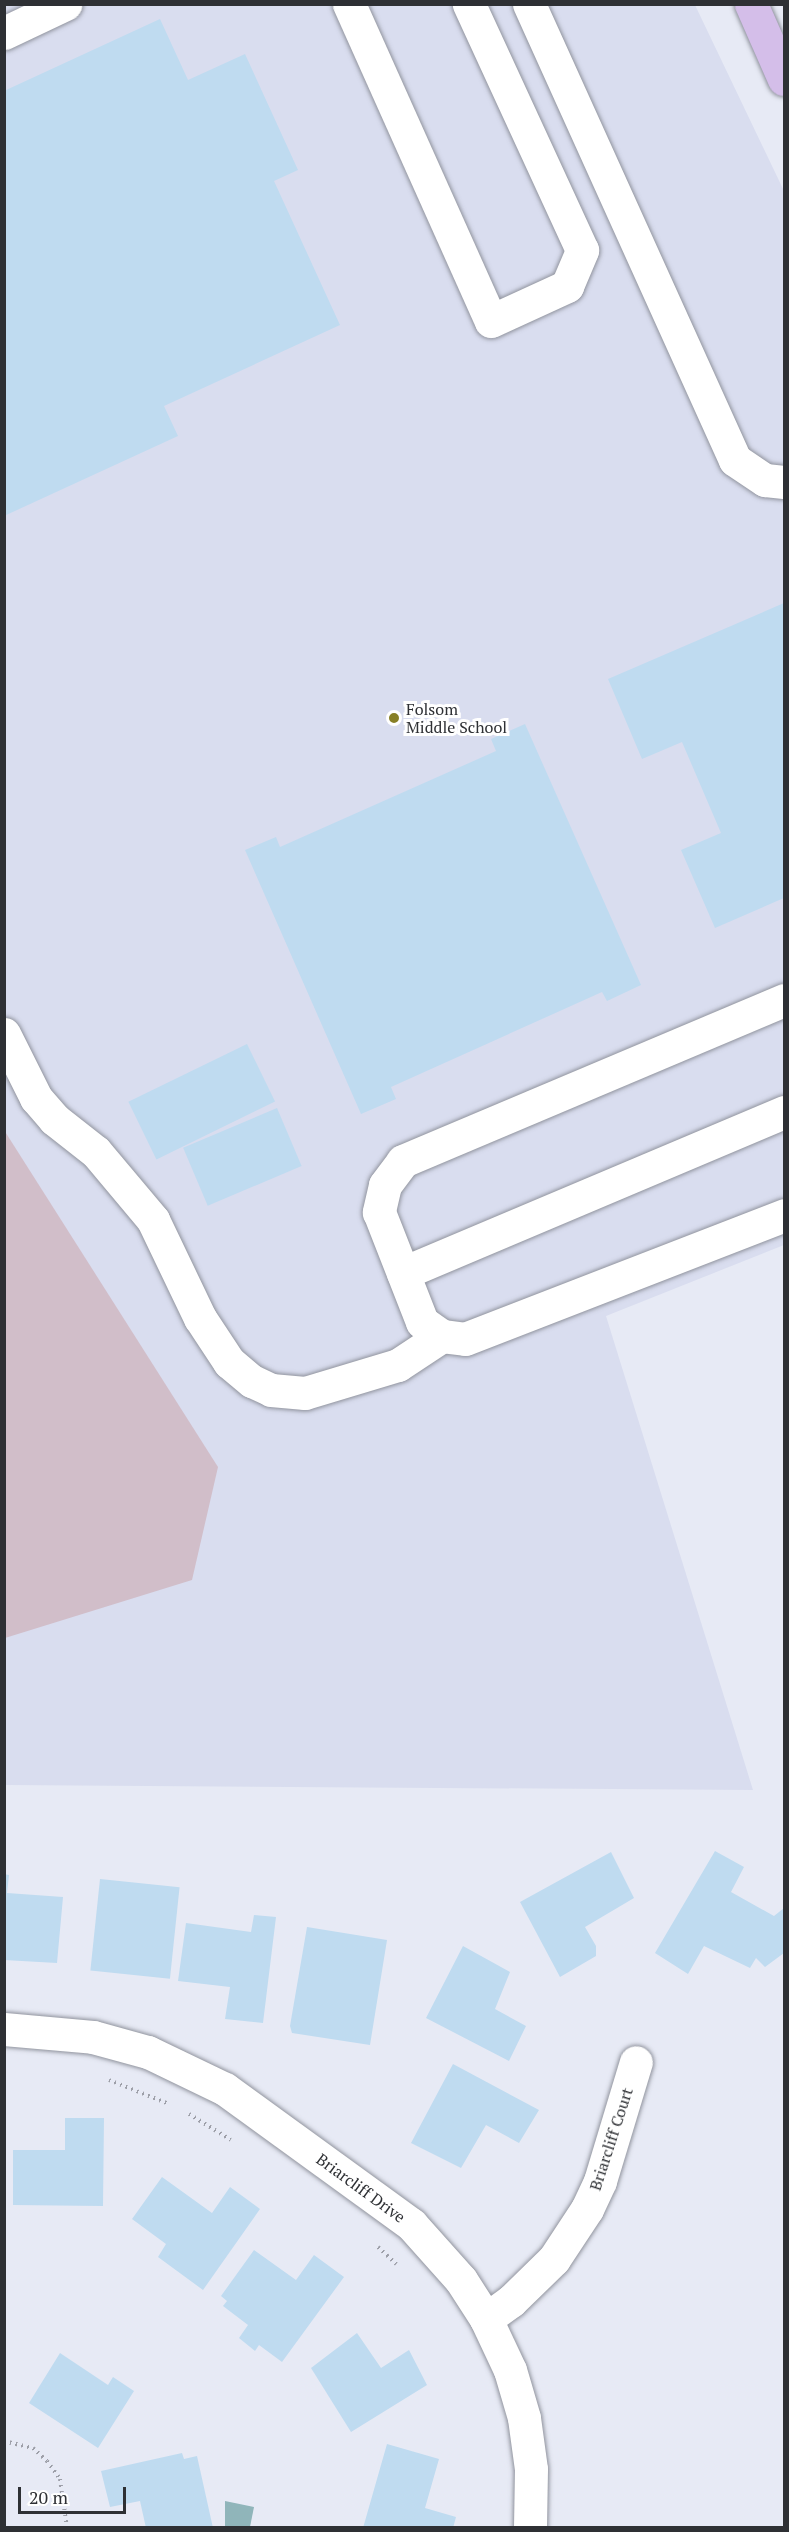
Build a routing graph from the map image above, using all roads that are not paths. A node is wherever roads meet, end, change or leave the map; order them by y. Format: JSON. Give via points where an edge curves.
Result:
{"nodes":[{"id":1,"x":65,"y":4,"type":"edge"},
{"id":2,"x":349,"y":4,"type":"edge"},
{"id":3,"x":469,"y":4,"type":"edge"},
{"id":4,"x":529,"y":4,"type":"edge"},
{"id":5,"x":751,"y":4,"type":"edge"},
{"id":6,"x":9,"y":22,"type":"edge"},
{"id":7,"x":784,"y":79,"type":"edge"},
{"id":8,"x":784,"y":482,"type":"edge"},
{"id":9,"x":784,"y":1000,"type":"edge"},
{"id":10,"x":4,"y":1035,"type":"edge"},
{"id":11,"x":784,"y":1112,"type":"edge"},
{"id":12,"x":784,"y":1215,"type":"edge"},
{"id":13,"x":403,"y":1274,"type":"junction"},
{"id":14,"x":442,"y":1336,"type":"junction"},
{"id":15,"x":4,"y":2029,"type":"edge"},
{"id":16,"x":636,"y":2062,"type":"dead end"},
{"id":17,"x":486,"y":2319,"type":"junction"},
{"id":18,"x":530,"y":2528,"type":"edge"}],
"edges":[{"from":1,"to":6,"type":"street"},
{"from":2,"to":3,"type":"street","via":[[491,321],[567,286],[582,250]]},
{"from":4,"to":8,"type":"street","via":[[735,460],[765,480]]},
{"from":5,"to":7,"type":"main road"},
{"from":9,"to":13,"type":"street","via":[[403,1161],[385,1185],[379,1212]]},
{"from":10,"to":14,"type":"street","via":[[36,1098],[54,1119],[96,1152],[153,1220],[200,1318],[229,1362],[252,1381],[271,1390],[306,1393],[398,1365]]},
{"from":11,"to":13,"type":"street"},
{"from":12,"to":14,"type":"street","via":[[465,1339]]},
{"from":13,"to":14,"type":"street","via":[[422,1322]]},
{"from":15,"to":17,"type":"street","name":"Briarcliff Drive","via":[[93,2037],[148,2052],[225,2089],[411,2224],[446,2260]]},
{"from":16,"to":17,"type":"street","name":"Briarcliff Court","via":[[600,2181],[587,2209],[554,2259],[511,2301]]},
{"from":17,"to":18,"type":"street","name":"Briarcliff Drive","via":[[510,2370],[524,2418],[531,2469]]}]}
